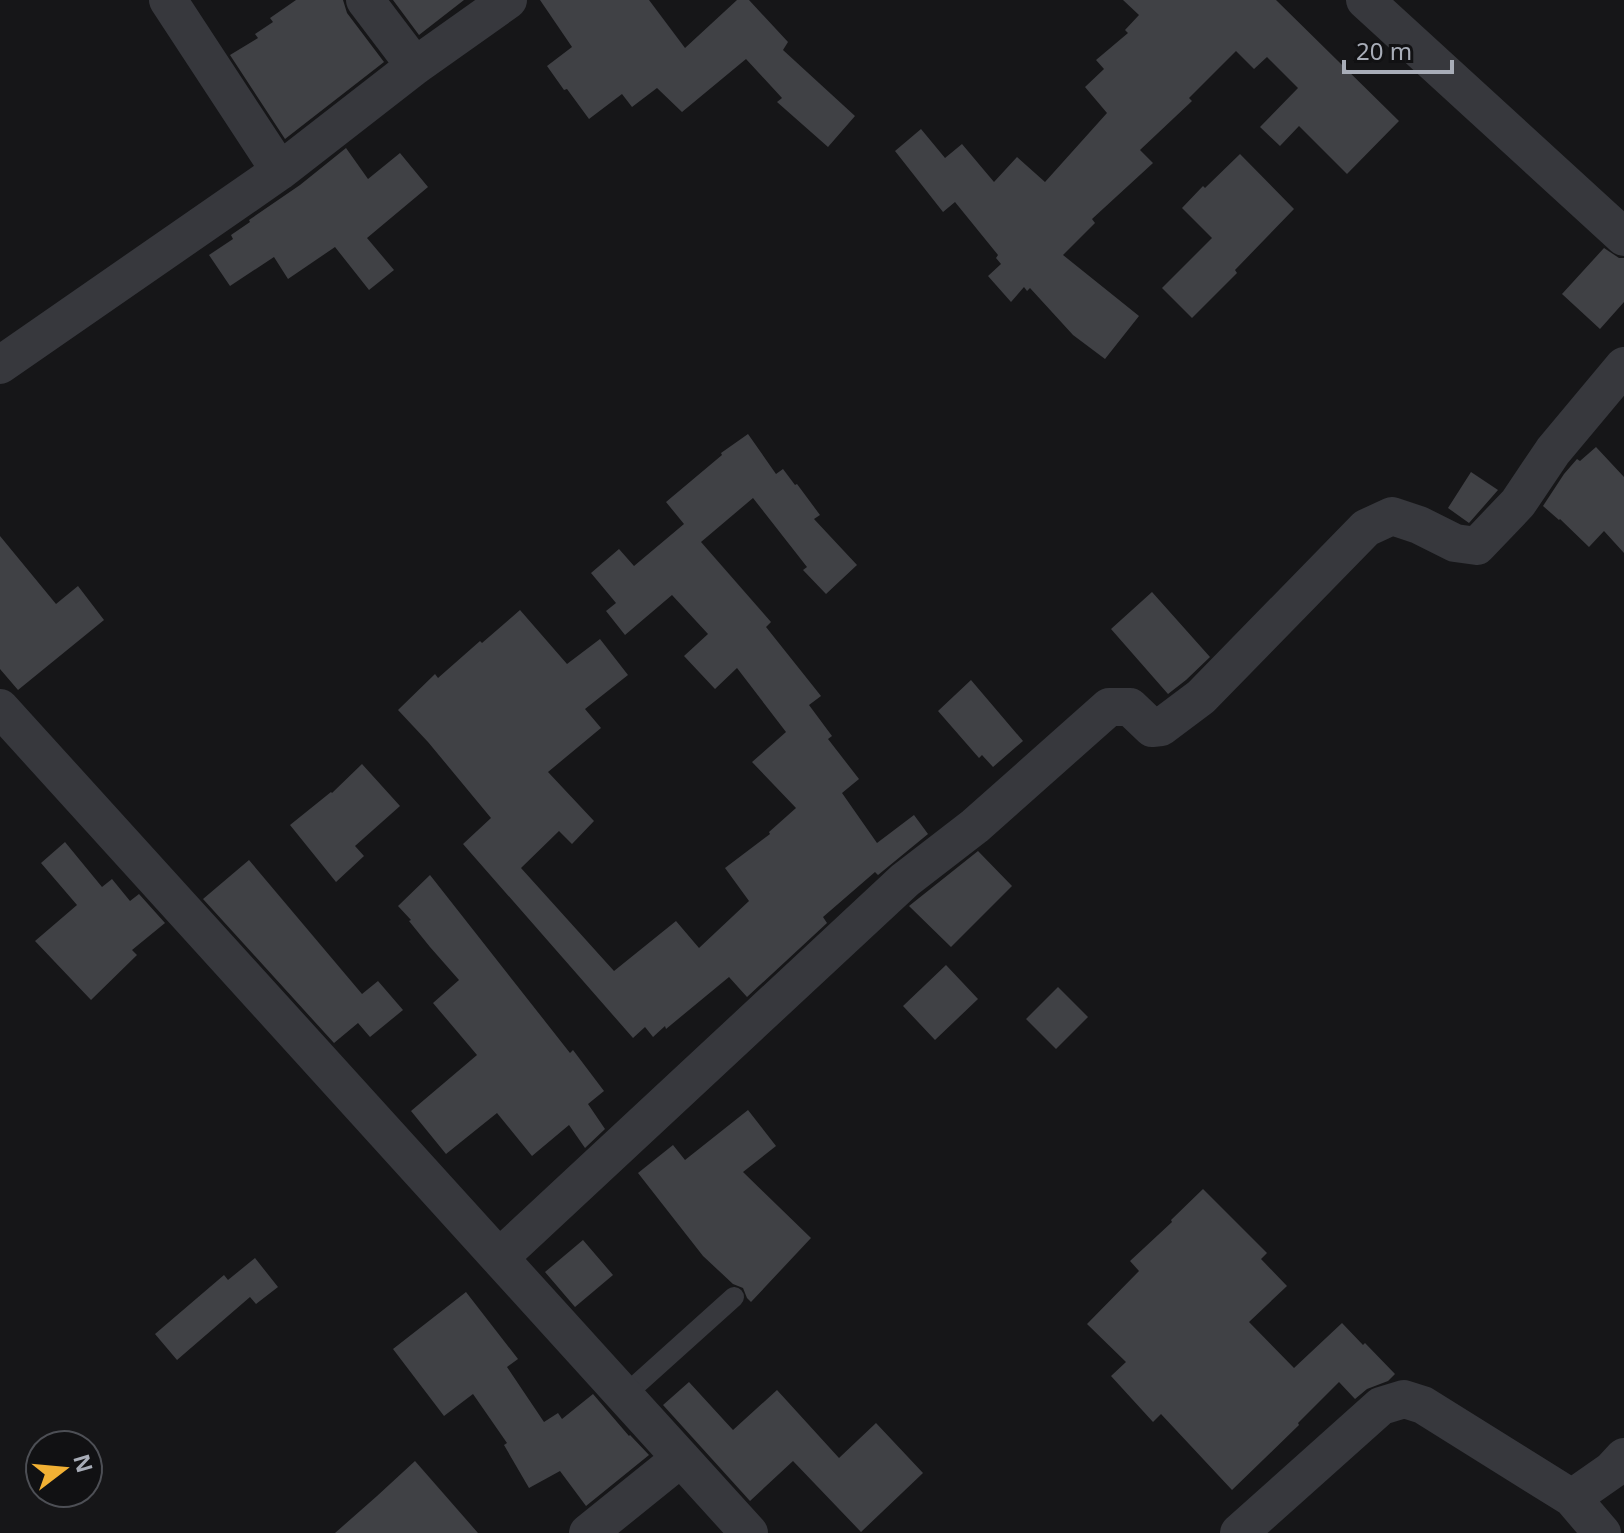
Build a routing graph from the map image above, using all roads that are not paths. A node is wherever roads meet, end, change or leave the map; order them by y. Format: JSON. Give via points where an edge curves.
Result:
{"nodes":[{"id":1,"x":168,"y":0,"type":"edge"},
{"id":2,"x":365,"y":0,"type":"edge"},
{"id":3,"x":508,"y":0,"type":"edge"},
{"id":4,"x":1365,"y":0,"type":"edge"},
{"id":5,"x":415,"y":66,"type":"junction"},
{"id":6,"x":280,"y":171,"type":"junction"},
{"id":7,"x":1624,"y":237,"type":"edge"},
{"id":8,"x":0,"y":365,"type":"edge"},
{"id":9,"x":1624,"y":366,"type":"edge"},
{"id":10,"x":0,"y":708,"type":"edge"},
{"id":11,"x":500,"y":1257,"type":"junction"},
{"id":12,"x":734,"y":1297,"type":"dead end"},
{"id":13,"x":625,"y":1395,"type":"junction"},
{"id":14,"x":1624,"y":1457,"type":"edge"},
{"id":15,"x":681,"y":1458,"type":"junction"},
{"id":16,"x":1572,"y":1498,"type":"junction"},
{"id":17,"x":588,"y":1533,"type":"edge"},
{"id":18,"x":749,"y":1533,"type":"edge"},
{"id":19,"x":1239,"y":1533,"type":"edge"},
{"id":20,"x":1602,"y":1533,"type":"edge"}],
"edges":[{"from":1,"to":6,"type":"street"},
{"from":2,"to":5,"type":"street"},
{"from":3,"to":5,"type":"street"},
{"from":4,"to":7,"type":"street"},
{"from":5,"to":6,"type":"street"},
{"from":6,"to":8,"type":"street"},
{"from":9,"to":11,"type":"street","via":[[1553,451],[1518,503],[1477,546],[1455,543],[1392,516],[1366,528],[1201,697],[1161,727],[1152,728],[1130,707],[1109,707],[975,826],[905,880]]},
{"from":10,"to":11,"type":"street"},
{"from":11,"to":13,"type":"street"},
{"from":12,"to":13,"type":"lane"},
{"from":13,"to":15,"type":"street"},
{"from":14,"to":16,"type":"street"},
{"from":15,"to":17,"type":"street"},
{"from":15,"to":18,"type":"street"},
{"from":16,"to":19,"type":"street","via":[[1423,1405],[1404,1399],[1381,1406]]},
{"from":16,"to":20,"type":"street"}]}
